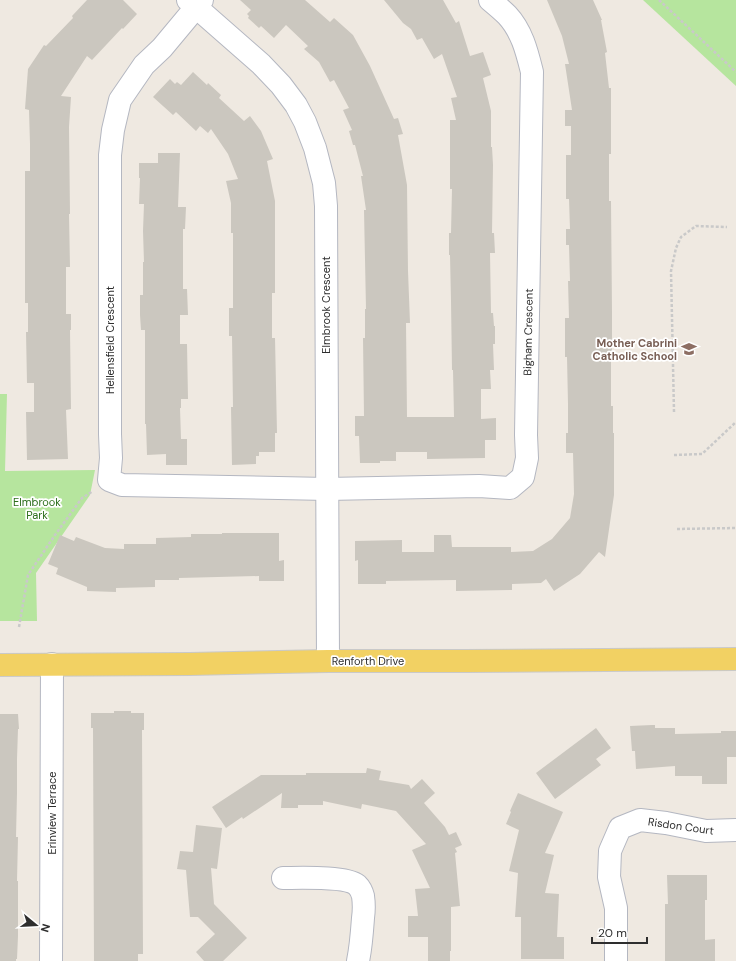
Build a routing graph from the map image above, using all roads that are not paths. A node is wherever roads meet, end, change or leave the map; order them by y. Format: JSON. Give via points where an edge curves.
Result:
{"nodes":[{"id":1,"x":490,"y":0,"type":"edge"},
{"id":2,"x":195,"y":2,"type":"edge"},
{"id":3,"x":327,"y":490,"type":"junction"},
{"id":4,"x":736,"y":659,"type":"edge"},
{"id":5,"x":328,"y":661,"type":"junction"},
{"id":6,"x":0,"y":664,"type":"edge"},
{"id":7,"x":52,"y":664,"type":"junction"},
{"id":8,"x":736,"y":830,"type":"edge"},
{"id":9,"x":283,"y":878,"type":"dead end"},
{"id":10,"x":52,"y":961,"type":"edge"},
{"id":11,"x":358,"y":961,"type":"edge"},
{"id":12,"x":616,"y":961,"type":"edge"}],
"edges":[{"from":1,"to":3,"type":"street","name":"Bigham Crescent","via":[[518,29],[528,53],[532,72],[526,458],[523,477],[510,488],[479,486]]},
{"from":2,"to":3,"type":"street","name":"Elmbrook Crescent","via":[[261,64],[296,105],[305,122],[324,183]]},
{"from":2,"to":3,"type":"street","name":"Hellensfield Crescent","via":[[162,48],[144,65],[120,100],[113,130],[110,155],[109,480],[122,485]]},
{"from":3,"to":5,"type":"street","name":"Elmbrook Crescent"},
{"from":4,"to":5,"type":"main road","name":"Renforth Drive"},
{"from":5,"to":7,"type":"main road","name":"Renforth Drive"},
{"from":6,"to":7,"type":"main road","name":"Renforth Drive"},
{"from":7,"to":10,"type":"street","name":"Erinview Terrace"},
{"from":8,"to":12,"type":"street","name":"Risdon Court","via":[[706,831],[640,820],[620,828],[610,851],[609,877],[616,908]]},
{"from":9,"to":11,"type":"street","via":[[333,879],[357,886],[363,896],[364,910]]}]}
